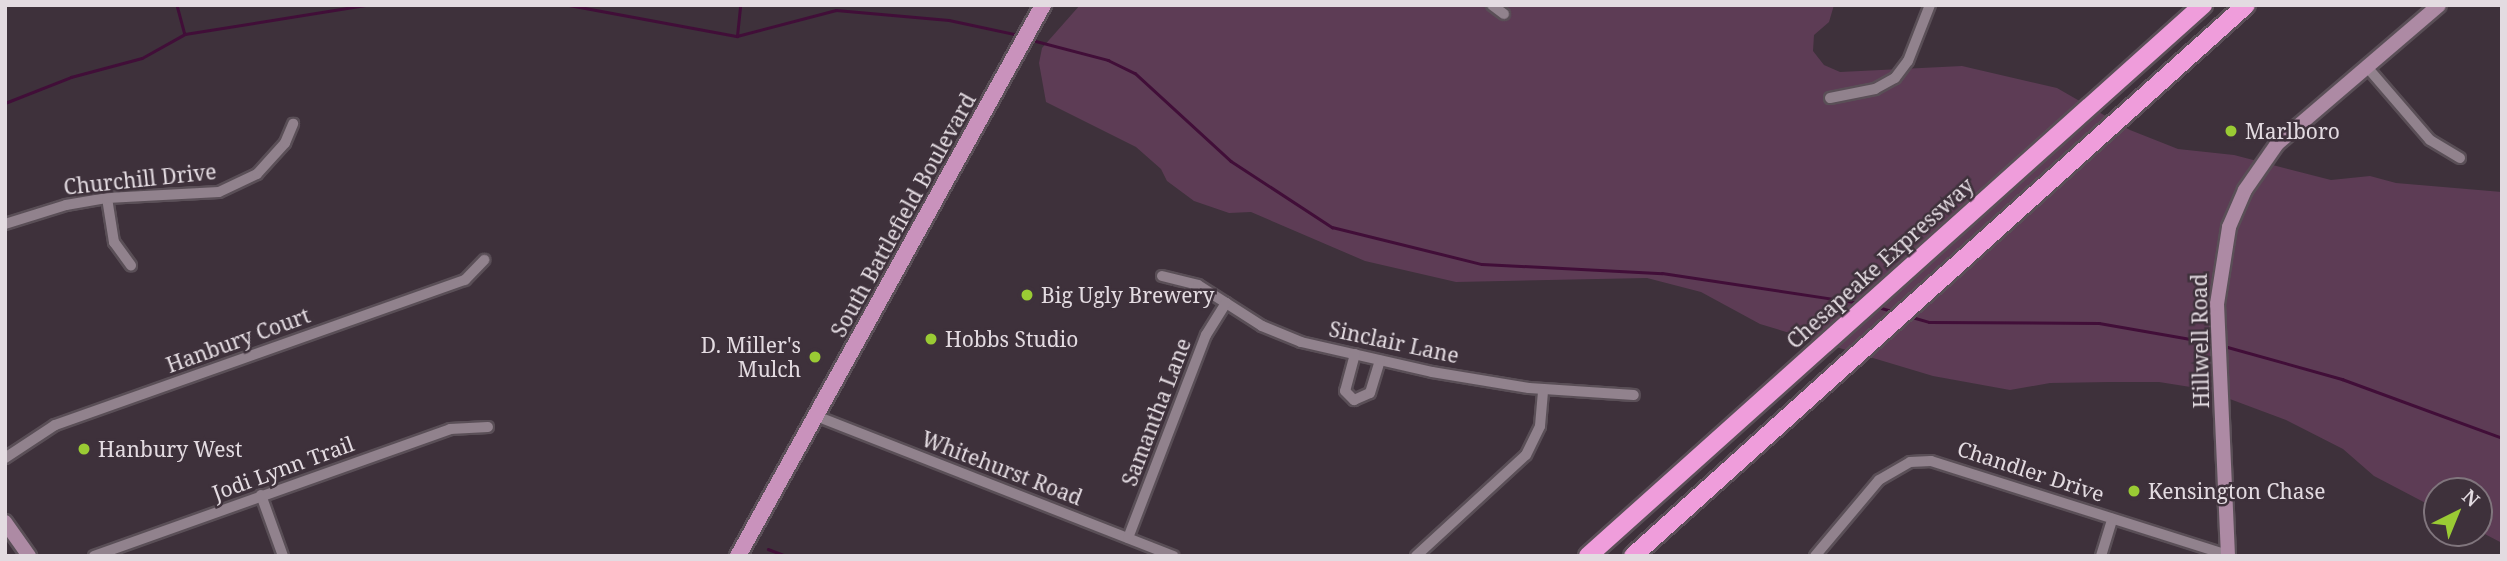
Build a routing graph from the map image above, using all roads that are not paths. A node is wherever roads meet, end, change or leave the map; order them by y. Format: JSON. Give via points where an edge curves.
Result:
{"nodes":[{"id":1,"x":1492,"y":5,"type":"edge"},
{"id":2,"x":1930,"y":5,"type":"edge"},
{"id":3,"x":2203,"y":5,"type":"edge"},
{"id":4,"x":2246,"y":5,"type":"edge"},
{"id":5,"x":2439,"y":5,"type":"edge"},
{"id":6,"x":1040,"y":11,"type":"edge"},
{"id":7,"x":1504,"y":14,"type":"dead end"},
{"id":8,"x":2367,"y":67,"type":"junction"},
{"id":9,"x":1830,"y":98,"type":"dead end"},
{"id":10,"x":293,"y":124,"type":"dead end"},
{"id":11,"x":2460,"y":158,"type":"dead end"},
{"id":12,"x":107,"y":198,"type":"junction"},
{"id":13,"x":5,"y":224,"type":"edge"},
{"id":14,"x":484,"y":260,"type":"dead end"},
{"id":15,"x":131,"y":265,"type":"dead end"},
{"id":16,"x":1161,"y":276,"type":"dead end"},
{"id":17,"x":1226,"y":303,"type":"junction"},
{"id":18,"x":1354,"y":354,"type":"junction"},
{"id":19,"x":1380,"y":360,"type":"junction"},
{"id":20,"x":1543,"y":389,"type":"junction"},
{"id":21,"x":1634,"y":395,"type":"dead end"},
{"id":22,"x":816,"y":416,"type":"junction"},
{"id":23,"x":488,"y":427,"type":"dead end"},
{"id":24,"x":5,"y":458,"type":"edge"},
{"id":25,"x":261,"y":495,"type":"junction"},
{"id":26,"x":2112,"y":519,"type":"junction"},
{"id":27,"x":5,"y":522,"type":"edge"},
{"id":28,"x":1128,"y":538,"type":"junction"},
{"id":29,"x":2228,"y":555,"type":"edge"},
{"id":30,"x":29,"y":556,"type":"edge"},
{"id":31,"x":94,"y":556,"type":"edge"},
{"id":32,"x":283,"y":556,"type":"edge"},
{"id":33,"x":738,"y":556,"type":"edge"},
{"id":34,"x":1174,"y":556,"type":"edge"},
{"id":35,"x":1416,"y":556,"type":"edge"},
{"id":36,"x":1588,"y":556,"type":"edge"},
{"id":37,"x":1633,"y":556,"type":"edge"},
{"id":38,"x":1815,"y":556,"type":"edge"},
{"id":39,"x":2101,"y":556,"type":"edge"}],
"edges":[{"from":1,"to":7,"type":"street"},
{"from":2,"to":9,"type":"street","via":[[1908,61],[1895,78],[1875,89]]},
{"from":3,"to":36,"type":"highway","name":"Chesapeake Expressway"},
{"from":4,"to":37,"type":"highway"},
{"from":5,"to":8,"type":"street","name":"Hillwell Road"},
{"from":6,"to":22,"type":"main road","name":"South Battlefield Boulevard"},
{"from":8,"to":11,"type":"street","via":[[2430,140]]},
{"from":8,"to":29,"type":"street","name":"Hillwell Road","via":[[2294,128],[2259,166],[2229,227],[2217,304]]},
{"from":10,"to":12,"type":"street","name":"Churchill Drive","via":[[273,160],[239,185],[219,192]]},
{"from":12,"to":13,"type":"street","name":"Churchill Drive"},
{"from":12,"to":15,"type":"street","via":[[114,242]]},
{"from":14,"to":24,"type":"street","name":"Hanbury Court","via":[[465,280],[55,425]]},
{"from":16,"to":17,"type":"street","name":"Sinclair Lane","via":[[1185,279]]},
{"from":17,"to":18,"type":"street","name":"Sinclair Lane","via":[[1279,334]]},
{"from":17,"to":28,"type":"street","name":"Samantha Lane","via":[[1206,335]]},
{"from":18,"to":19,"type":"street","name":"Sinclair Lane"},
{"from":18,"to":19,"type":"street","via":[[1345,391],[1353,400],[1370,393]]},
{"from":19,"to":20,"type":"street","name":"Sinclair Lane"},
{"from":20,"to":21,"type":"street","name":"Sinclair Lane"},
{"from":20,"to":35,"type":"street","via":[[1540,426],[1526,455]]},
{"from":22,"to":28,"type":"street","name":"Whitehurst Road"},
{"from":22,"to":33,"type":"main road","name":"South Battlefield Boulevard"},
{"from":23,"to":25,"type":"street","name":"Jodi Lynn Trail","via":[[450,429]]},
{"from":25,"to":31,"type":"street","name":"Jodi Lynn Trail"},
{"from":25,"to":32,"type":"street"},
{"from":26,"to":29,"type":"street","name":"Chandler Drive"},
{"from":26,"to":38,"type":"street","name":"Chandler Drive","via":[[1947,463],[1910,462],[1879,481]]},
{"from":26,"to":39,"type":"street"},
{"from":27,"to":30,"type":"street"},
{"from":28,"to":34,"type":"street","name":"Whitehurst Road"}]}
